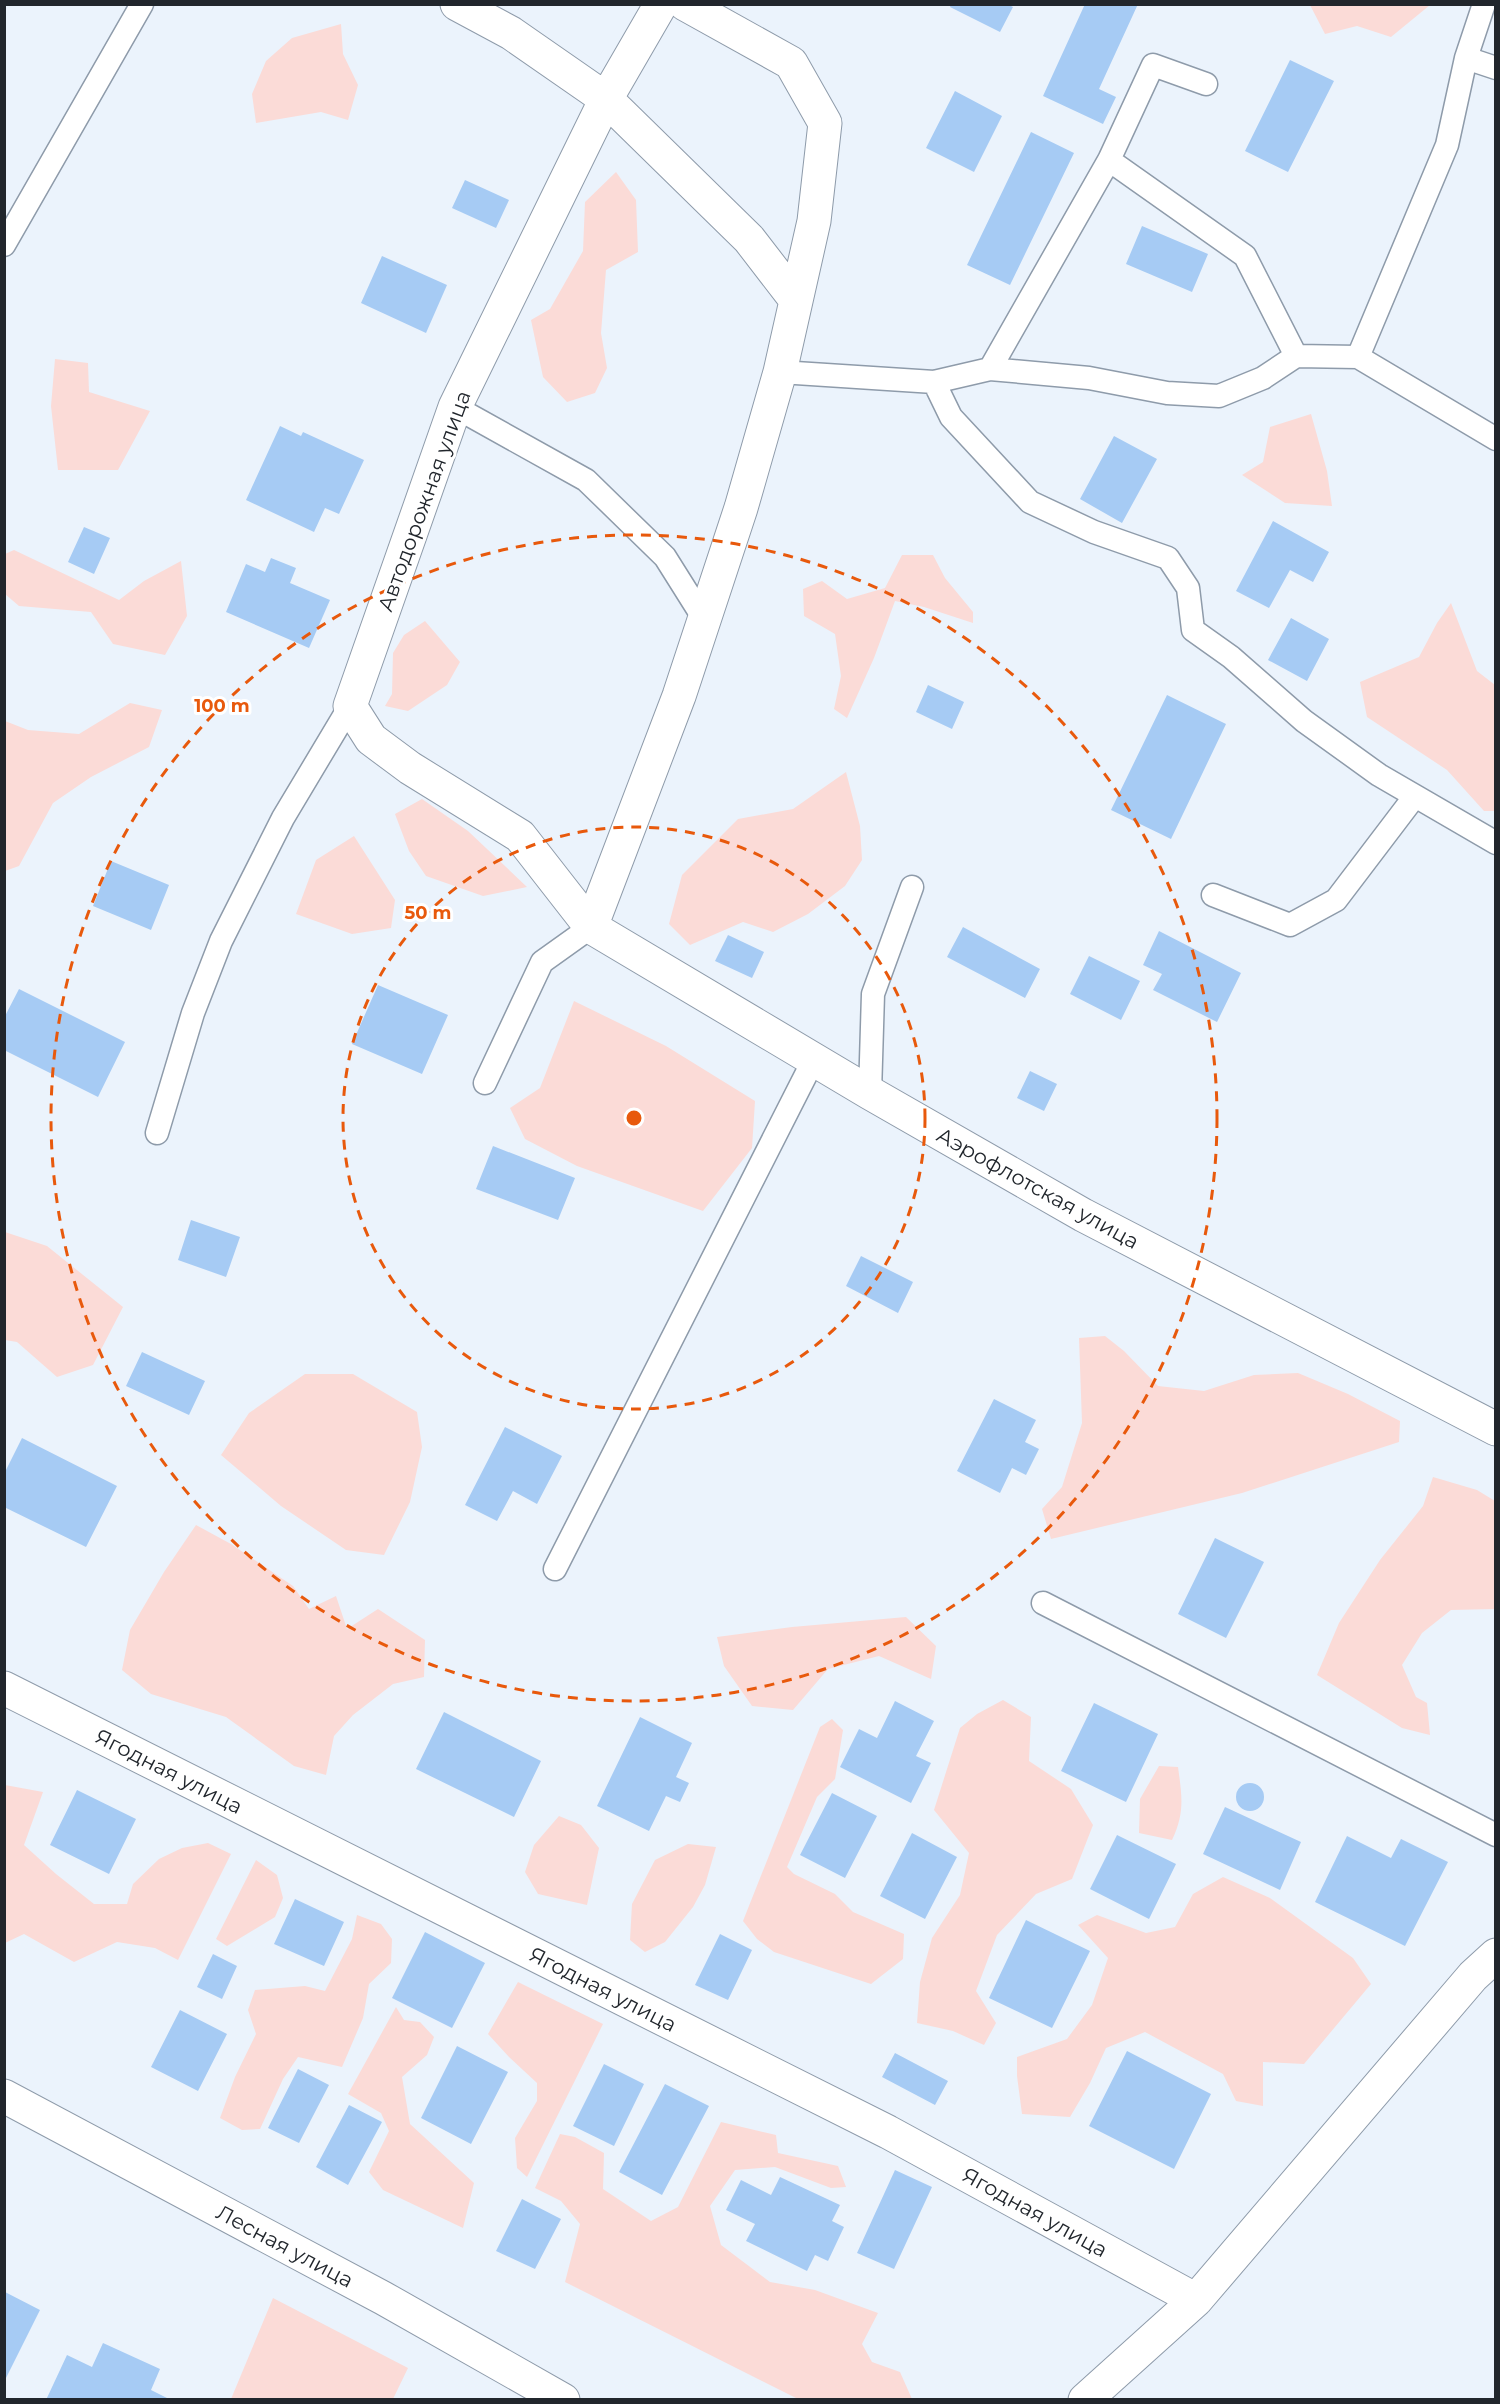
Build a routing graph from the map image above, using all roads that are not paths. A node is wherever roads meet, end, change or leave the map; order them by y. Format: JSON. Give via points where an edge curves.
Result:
{"nodes":[{"id":1,"x":142,"y":4,"type":"edge"},
{"id":2,"x":457,"y":4,"type":"edge"},
{"id":3,"x":661,"y":4,"type":"edge"},
{"id":4,"x":684,"y":4,"type":"edge"},
{"id":5,"x":1484,"y":4,"type":"edge"},
{"id":6,"x":1466,"y":58,"type":"junction"},
{"id":7,"x":1496,"y":68,"type":"edge"},
{"id":8,"x":1206,"y":84,"type":"dead end"},
{"id":9,"x":606,"y":99,"type":"junction"},
{"id":10,"x":1109,"y":160,"type":"junction"},
{"id":11,"x":4,"y":245,"type":"edge"},
{"id":12,"x":796,"y":300,"type":"junction"},
{"id":13,"x":1296,"y":356,"type":"junction"},
{"id":14,"x":1358,"y":357,"type":"junction"},
{"id":15,"x":990,"y":369,"type":"junction"},
{"id":16,"x":780,"y":372,"type":"junction"},
{"id":17,"x":934,"y":382,"type":"junction"},
{"id":18,"x":455,"y":407,"type":"junction"},
{"id":19,"x":1496,"y":439,"type":"edge"},
{"id":20,"x":704,"y":619,"type":"junction"},
{"id":21,"x":350,"y":706,"type":"junction"},
{"id":22,"x":1415,"y":796,"type":"junction"},
{"id":23,"x":1496,"y":843,"type":"edge"},
{"id":24,"x":912,"y":887,"type":"dead end"},
{"id":25,"x":1213,"y":895,"type":"dead end"},
{"id":26,"x":591,"y":927,"type":"junction"},
{"id":27,"x":814,"y":1059,"type":"junction"},
{"id":28,"x":484,"y":1083,"type":"dead end"},
{"id":29,"x":870,"y":1093,"type":"junction"},
{"id":30,"x":157,"y":1133,"type":"dead end"},
{"id":31,"x":1496,"y":1429,"type":"edge"},
{"id":32,"x":555,"y":1569,"type":"dead end"},
{"id":33,"x":1043,"y":1603,"type":"dead end"},
{"id":34,"x":4,"y":1688,"type":"edge"},
{"id":35,"x":1496,"y":1835,"type":"edge"},
{"id":36,"x":1496,"y":1955,"type":"edge"},
{"id":37,"x":4,"y":2096,"type":"edge"},
{"id":38,"x":1196,"y":2300,"type":"junction"},
{"id":39,"x":563,"y":2400,"type":"edge"},
{"id":40,"x":1085,"y":2400,"type":"edge"}],
"edges":[{"from":1,"to":11,"type":"lane"},
{"from":2,"to":9,"type":"street","via":[[511,33]]},
{"from":3,"to":9,"type":"street","name":"Автодорожная улица"},
{"from":4,"to":12,"type":"street","via":[[791,63],[825,123],[814,221]]},
{"from":5,"to":6,"type":"lane"},
{"from":6,"to":7,"type":"lane"},
{"from":6,"to":14,"type":"lane","via":[[1447,145]]},
{"from":8,"to":10,"type":"lane","via":[[1153,65]]},
{"from":9,"to":12,"type":"street","via":[[749,239]]},
{"from":9,"to":18,"type":"street","name":"Автодорожная улица"},
{"from":10,"to":13,"type":"lane","via":[[1245,256]]},
{"from":10,"to":15,"type":"lane"},
{"from":12,"to":16,"type":"street"},
{"from":13,"to":14,"type":"lane"},
{"from":13,"to":15,"type":"lane","via":[[1263,378],[1219,396],[1167,393],[1089,378]]},
{"from":14,"to":19,"type":"lane"},
{"from":15,"to":17,"type":"lane"},
{"from":16,"to":17,"type":"lane"},
{"from":16,"to":20,"type":"street"},
{"from":17,"to":22,"type":"lane","via":[[951,417],[1030,502],[1094,532],[1168,558],[1188,588],[1193,630],[1231,657],[1304,721]]},
{"from":18,"to":20,"type":"lane","via":[[586,480],[665,556]]},
{"from":18,"to":21,"type":"street","name":"Автодорожная улица"},
{"from":20,"to":26,"type":"street","via":[[679,696]]},
{"from":21,"to":26,"type":"street","via":[[370,739],[520,836]]},
{"from":21,"to":30,"type":"lane","via":[[284,818],[221,941],[193,1013]]},
{"from":22,"to":23,"type":"lane"},
{"from":22,"to":25,"type":"lane","via":[[1336,900],[1290,925]]},
{"from":24,"to":29,"type":"lane","via":[[873,994]]},
{"from":26,"to":27,"type":"street","name":"Аэрофлотская улица"},
{"from":26,"to":28,"type":"lane","via":[[542,962]]},
{"from":27,"to":29,"type":"street","name":"Аэрофлотская улица"},
{"from":27,"to":32,"type":"lane"},
{"from":29,"to":31,"type":"street","name":"Аэрофлотская улица","via":[[1083,1215]]},
{"from":33,"to":35,"type":"lane"},
{"from":34,"to":38,"type":"street","name":"Ягодная улица","via":[[888,2132]]},
{"from":36,"to":38,"type":"street","via":[[1473,1976]]},
{"from":37,"to":39,"type":"street","name":"Лесная улица","via":[[382,2298]]},
{"from":38,"to":40,"type":"street"}]}
